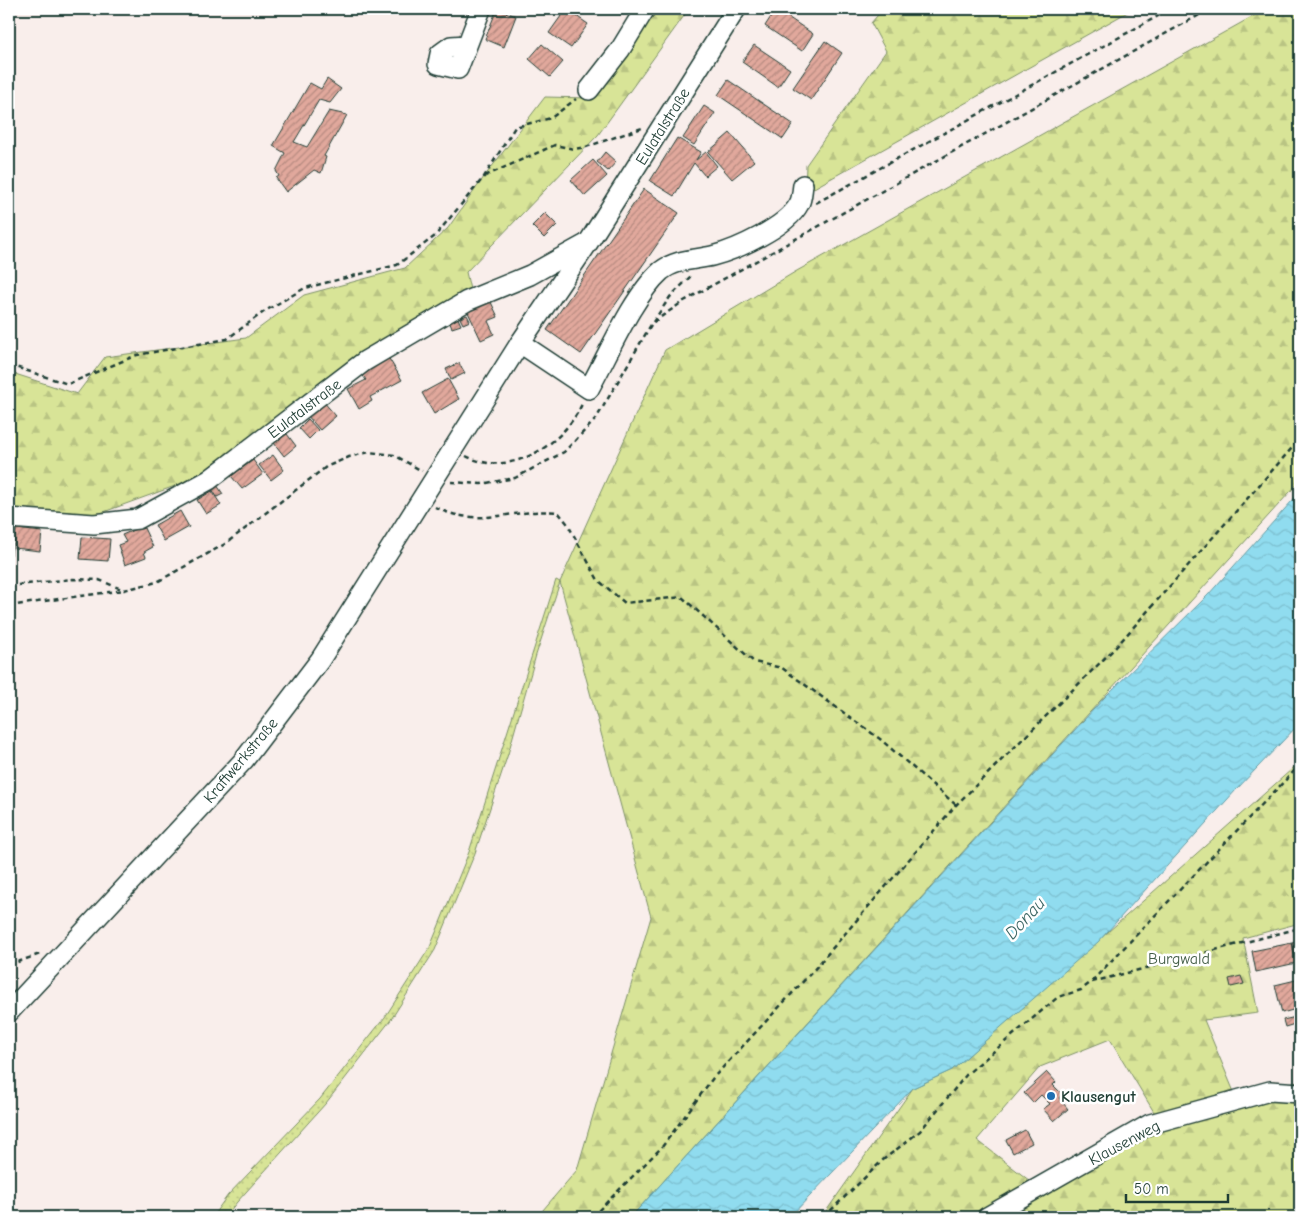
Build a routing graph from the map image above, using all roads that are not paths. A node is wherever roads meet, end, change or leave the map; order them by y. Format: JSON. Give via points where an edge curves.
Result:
{"nodes":[{"id":1,"x":481,"y":9,"type":"edge"},
{"id":2,"x":645,"y":9,"type":"edge"},
{"id":3,"x":736,"y":9,"type":"edge"},
{"id":4,"x":467,"y":45,"type":"dead end"},
{"id":5,"x":589,"y":90,"type":"road end"},
{"id":6,"x":803,"y":185,"type":"dead end"},
{"id":7,"x":588,"y":243,"type":"junction"},
{"id":8,"x":520,"y":342,"type":"junction"},
{"id":9,"x":435,"y":478,"type":"joint"},
{"id":10,"x":9,"y":518,"type":"edge"},
{"id":11,"x":9,"y":1012,"type":"edge"},
{"id":12,"x":1300,"y":1093,"type":"edge"},
{"id":13,"x":987,"y":1217,"type":"edge"}],
"edges":[{"from":1,"to":4,"type":"street"},
{"from":2,"to":5,"type":"street","via":[[620,50]]},
{"from":3,"to":7,"type":"street","name":"Eulatalstraße"},
{"from":6,"to":8,"type":"street","via":[[800,203],[784,222],[726,252],[686,259],[662,271],[639,299],[589,389]]},
{"from":7,"to":8,"type":"street","name":"Eulatalstraße"},
{"from":7,"to":10,"type":"street","name":"Eulatalstraße","via":[[530,274],[466,301],[365,361],[209,480],[138,519],[94,524]]},
{"from":8,"to":9,"type":"street","name":"Eulatalstraße"},
{"from":9,"to":11,"type":"street","name":"Kraftwerkstraße","via":[[320,660],[244,760]]},
{"from":12,"to":13,"type":"street","name":"Klausenweg","via":[[1270,1091],[1150,1124]]}]}
